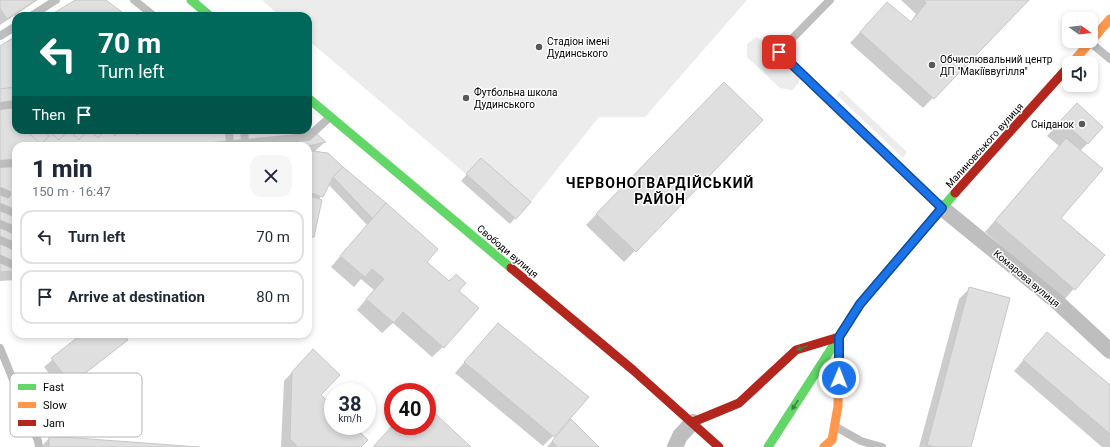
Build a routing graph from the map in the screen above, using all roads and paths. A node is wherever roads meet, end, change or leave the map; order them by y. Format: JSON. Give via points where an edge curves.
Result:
{"nodes":[{"id":1,"x":56,"y":0,"type":"edge"},
{"id":2,"x":134,"y":0,"type":"edge"},
{"id":3,"x":191,"y":0,"type":"edge"},
{"id":4,"x":830,"y":0,"type":"edge"},
{"id":5,"x":37,"y":12,"type":"edge"},
{"id":6,"x":149,"y":12,"type":"edge"},
{"id":7,"x":205,"y":12,"type":"edge"},
{"id":8,"x":1110,"y":19,"type":"edge"},
{"id":9,"x":12,"y":28,"type":"edge"},
{"id":10,"x":1098,"y":34,"type":"edge"},
{"id":11,"x":0,"y":36,"type":"edge"},
{"id":12,"x":1086,"y":48,"type":"edge"},
{"id":13,"x":1098,"y":48,"type":"edge"},
{"id":14,"x":1078,"y":56,"type":"edge"},
{"id":15,"x":1110,"y":59,"type":"edge"},
{"id":16,"x":1062,"y":74,"type":"edge"},
{"id":17,"x":312,"y":101,"type":"edge"},
{"id":18,"x":12,"y":104,"type":"edge"},
{"id":19,"x":0,"y":106,"type":"edge"},
{"id":20,"x":330,"y":117,"type":"junction"},
{"id":21,"x":312,"y":133,"type":"edge"},
{"id":22,"x":311,"y":134,"type":"edge"},
{"id":23,"x":264,"y":142,"type":"edge"},
{"id":24,"x":12,"y":162,"type":"edge"},
{"id":25,"x":0,"y":164,"type":"edge"},
{"id":26,"x":0,"y":207,"type":"edge"},
{"id":27,"x":942,"y":208,"type":"junction"},
{"id":28,"x":12,"y":212,"type":"dead end"},
{"id":29,"x":0,"y":224,"type":"edge"},
{"id":30,"x":12,"y":229,"type":"edge"},
{"id":31,"x":0,"y":240,"type":"edge"},
{"id":32,"x":12,"y":245,"type":"edge"},
{"id":33,"x":0,"y":259,"type":"edge"},
{"id":34,"x":12,"y":264,"type":"edge"},
{"id":35,"x":839,"y":337,"type":"junction"},
{"id":36,"x":0,"y":348,"type":"edge"},
{"id":37,"x":1110,"y":351,"type":"edge"},
{"id":38,"x":10,"y":373,"type":"edge"},
{"id":39,"x":693,"y":422,"type":"junction"},
{"id":40,"x":834,"y":426,"type":"junction"},
{"id":41,"x":36,"y":437,"type":"edge"},
{"id":42,"x":831,"y":444,"type":"edge"},
{"id":43,"x":39,"y":447,"type":"edge"},
{"id":44,"x":675,"y":447,"type":"edge"},
{"id":45,"x":719,"y":447,"type":"edge"},
{"id":46,"x":768,"y":447,"type":"edge"},
{"id":47,"x":824,"y":447,"type":"edge"},
{"id":48,"x":882,"y":447,"type":"edge"}],
"edges":[{"from":1,"to":5,"type":"lane"},
{"from":2,"to":6,"type":"lane"},
{"from":3,"to":7,"type":"street"},
{"from":4,"to":27,"type":"lane","via":[[779,52]]},
{"from":8,"to":10,"type":"street"},
{"from":9,"to":11,"type":"lane"},
{"from":12,"to":14,"type":"street"},
{"from":13,"to":15,"type":"lane"},
{"from":16,"to":27,"type":"street","name":"Малиновського вулиця"},
{"from":17,"to":20,"type":"street","name":"Свободи вулиця"},
{"from":18,"to":19,"type":"lane"},
{"from":20,"to":21,"type":"lane"},
{"from":20,"to":39,"type":"street","name":"Свободи вулиця"},
{"from":22,"to":23,"type":"lane","via":[[308,137]]},
{"from":24,"to":25,"type":"lane"},
{"from":26,"to":28,"type":"lane"},
{"from":27,"to":35,"type":"street","name":"Малиновського вулиця","via":[[860,304]]},
{"from":27,"to":37,"type":"street","name":"Комарова вулиця","via":[[1055,300]]},
{"from":29,"to":30,"type":"lane"},
{"from":31,"to":32,"type":"lane"},
{"from":33,"to":34,"type":"lane"},
{"from":35,"to":39,"type":"street","one_way":true,"via":[[796,350],[739,403]]},
{"from":35,"to":40,"type":"street","via":[[838,406]]},
{"from":35,"to":46,"type":"street","name":"Малиновського вулиця","one_way":true},
{"from":36,"to":38,"type":"lane"},
{"from":39,"to":44,"type":"street","via":[[680,436]]},
{"from":39,"to":45,"type":"street","name":"Свободи вулиця"},
{"from":40,"to":42,"type":"street"},
{"from":40,"to":48,"type":"lane","via":[[861,442]]},
{"from":41,"to":43,"type":"lane"},
{"from":42,"to":47,"type":"street"}]}
